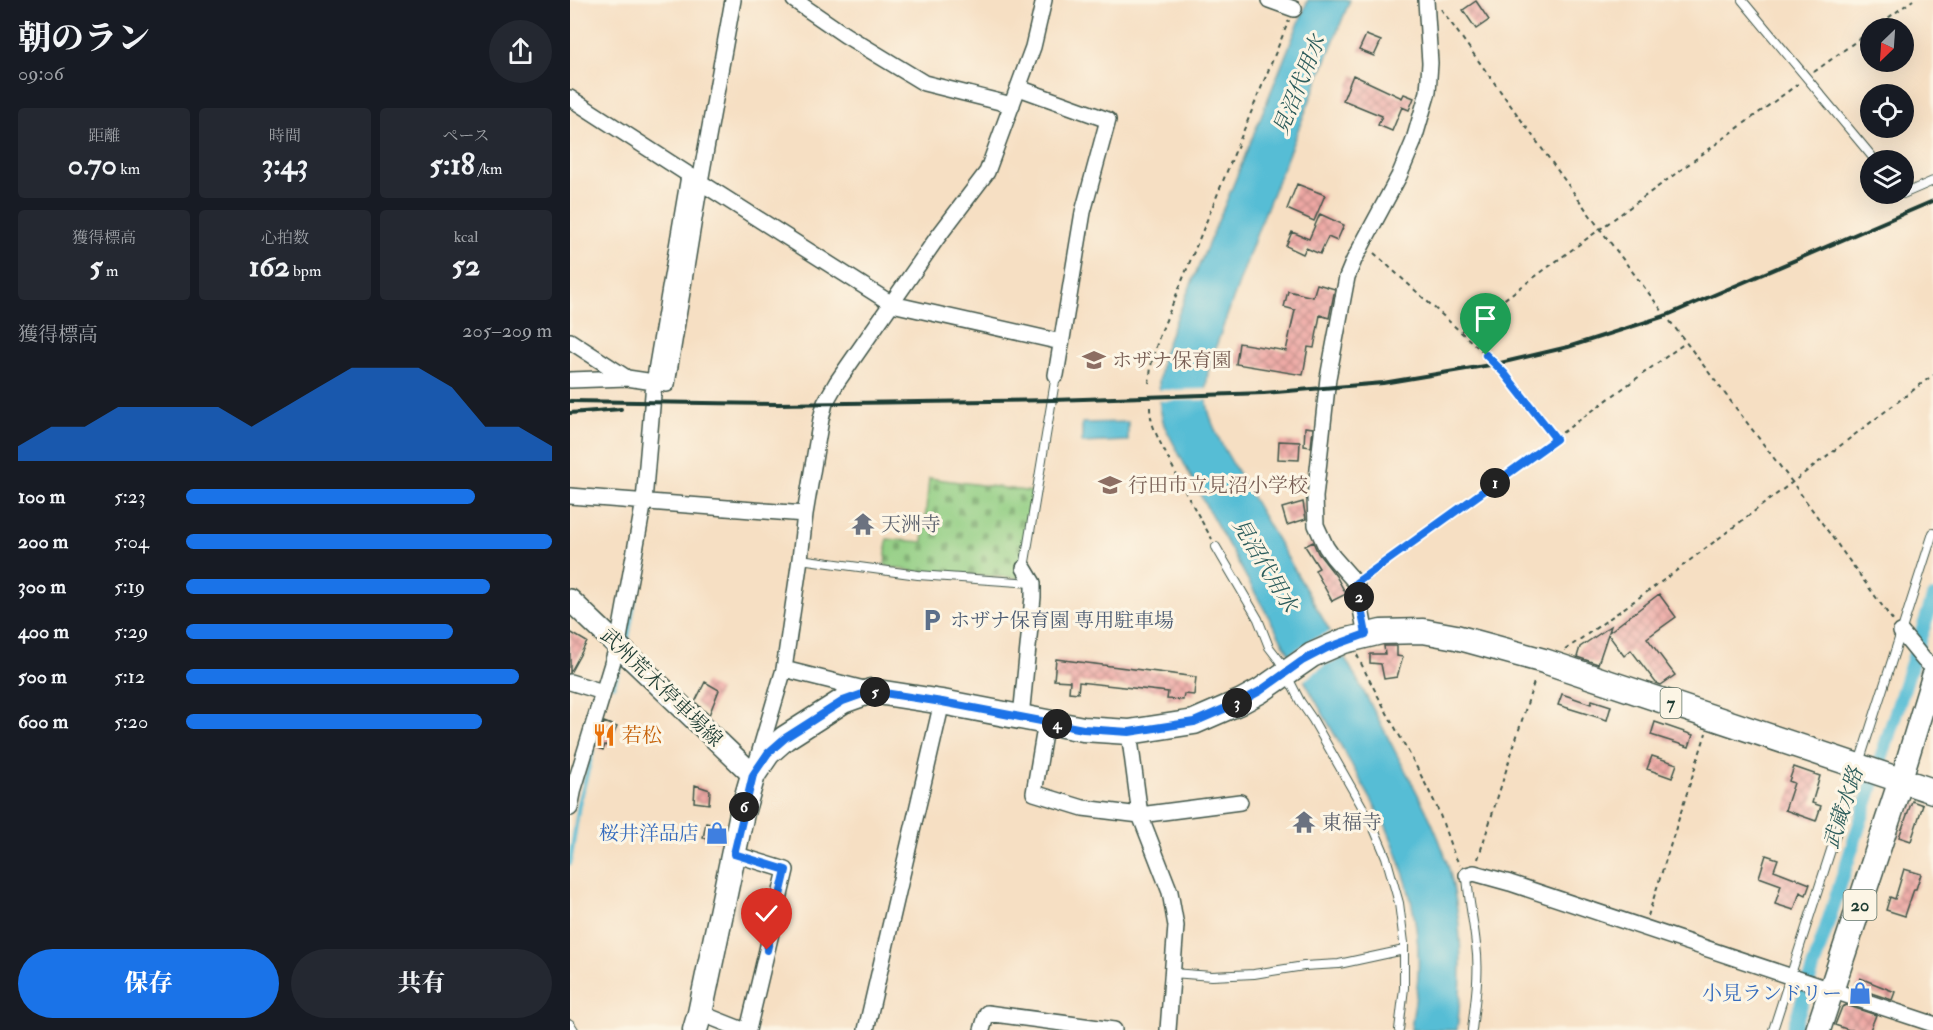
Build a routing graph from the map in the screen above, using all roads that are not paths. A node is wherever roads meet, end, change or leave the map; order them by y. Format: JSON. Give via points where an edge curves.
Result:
{"nodes":[{"id":1,"x":733,"y":0,"type":"edge"},
{"id":2,"x":794,"y":0,"type":"edge"},
{"id":3,"x":1044,"y":0,"type":"edge"},
{"id":4,"x":1269,"y":0,"type":"edge"},
{"id":5,"x":1742,"y":0,"type":"edge"},
{"id":6,"x":1430,"y":2,"type":"edge"},
{"id":7,"x":1295,"y":4,"type":"edge"},
{"id":8,"x":1019,"y":88,"type":"junction"},
{"id":9,"x":570,"y":98,"type":"edge"},
{"id":10,"x":1012,"y":105,"type":"junction"},
{"id":11,"x":1867,"y":150,"type":"edge"},
{"id":12,"x":695,"y":179,"type":"junction"},
{"id":13,"x":1933,"y":181,"type":"edge"},
{"id":14,"x":1914,"y":189,"type":"edge"},
{"id":15,"x":892,"y":304,"type":"junction"},
{"id":16,"x":570,"y":341,"type":"edge"},
{"id":17,"x":1061,"y":342,"type":"junction"},
{"id":18,"x":1056,"y":375,"type":"joint"},
{"id":19,"x":627,"y":378,"type":"junction"},
{"id":20,"x":570,"y":380,"type":"edge"},
{"id":21,"x":654,"y":382,"type":"junction"},
{"id":22,"x":570,"y":496,"type":"edge"},
{"id":23,"x":644,"y":501,"type":"junction"},
{"id":24,"x":805,"y":514,"type":"junction"},
{"id":25,"x":1933,"y":533,"type":"edge"},
{"id":26,"x":1216,"y":547,"type":"road end"},
{"id":27,"x":800,"y":559,"type":"junction"},
{"id":28,"x":1024,"y":568,"type":"joint"},
{"id":29,"x":1033,"y":583,"type":"junction"},
{"id":30,"x":570,"y":600,"type":"edge"},
{"id":31,"x":1902,"y":633,"type":"junction"},
{"id":32,"x":1353,"y":638,"type":"junction"},
{"id":33,"x":618,"y":644,"type":"junction"},
{"id":34,"x":1931,"y":668,"type":"edge"},
{"id":35,"x":784,"y":669,"type":"junction"},
{"id":36,"x":1288,"y":672,"type":"junction"},
{"id":37,"x":570,"y":682,"type":"edge"},
{"id":38,"x":871,"y":691,"type":"junction"},
{"id":39,"x":603,"y":692,"type":"junction"},
{"id":40,"x":942,"y":702,"type":"junction"},
{"id":41,"x":1021,"y":717,"type":"junction"},
{"id":42,"x":1046,"y":722,"type":"junction"},
{"id":43,"x":1129,"y":732,"type":"junction"},
{"id":44,"x":1859,"y":767,"type":"junction"},
{"id":45,"x":753,"y":775,"type":"junction"},
{"id":46,"x":1901,"y":780,"type":"junction"},
{"id":47,"x":1933,"y":791,"type":"edge"},
{"id":48,"x":1240,"y":802,"type":"dead end"},
{"id":49,"x":570,"y":808,"type":"edge"},
{"id":50,"x":1140,"y":815,"type":"junction"},
{"id":51,"x":734,"y":854,"type":"junction"},
{"id":52,"x":1470,"y":874,"type":"joint"},
{"id":53,"x":1404,"y":950,"type":"junction"},
{"id":54,"x":1172,"y":973,"type":"junction"},
{"id":55,"x":1792,"y":977,"type":"junction"},
{"id":56,"x":1826,"y":988,"type":"junction"},
{"id":57,"x":697,"y":1022,"type":"edge"},
{"id":58,"x":570,"y":1024,"type":"edge"},
{"id":59,"x":1933,"y":1024,"type":"edge"},
{"id":60,"x":574,"y":1030,"type":"edge"},
{"id":61,"x":742,"y":1030,"type":"edge"},
{"id":62,"x":748,"y":1030,"type":"edge"},
{"id":63,"x":866,"y":1030,"type":"edge"},
{"id":64,"x":982,"y":1030,"type":"edge"},
{"id":65,"x":1114,"y":1030,"type":"edge"},
{"id":66,"x":1168,"y":1030,"type":"edge"},
{"id":67,"x":1399,"y":1030,"type":"edge"},
{"id":68,"x":1472,"y":1030,"type":"edge"},
{"id":69,"x":1773,"y":1030,"type":"edge"},
{"id":70,"x":1818,"y":1030,"type":"edge"}],
"edges":[{"from":1,"to":12,"type":"street"},
{"from":2,"to":10,"type":"street","via":[[924,83]]},
{"from":3,"to":8,"type":"street","via":[[1034,47]]},
{"from":4,"to":7,"type":"street"},
{"from":5,"to":11,"type":"lane"},
{"from":6,"to":32,"type":"street","via":[[1425,105],[1399,176],[1347,277],[1328,378],[1314,507],[1316,525],[1326,547],[1356,583]]},
{"from":8,"to":10,"type":"street"},
{"from":8,"to":17,"type":"street","via":[[1108,120],[1083,212]]},
{"from":9,"to":12,"type":"street"},
{"from":10,"to":15,"type":"street","via":[[987,172]]},
{"from":12,"to":15,"type":"street"},
{"from":12,"to":21,"type":"street","via":[[667,384]]},
{"from":13,"to":14,"type":"lane"},
{"from":15,"to":17,"type":"street"},
{"from":15,"to":24,"type":"street","via":[[825,404]]},
{"from":16,"to":19,"type":"street"},
{"from":17,"to":18,"type":"street"},
{"from":18,"to":28,"type":"lane"},
{"from":19,"to":20,"type":"street"},
{"from":19,"to":21,"type":"street"},
{"from":21,"to":23,"type":"street"},
{"from":22,"to":23,"type":"street"},
{"from":23,"to":24,"type":"street"},
{"from":23,"to":33,"type":"street"},
{"from":24,"to":27,"type":"street"},
{"from":25,"to":31,"type":"lane"},
{"from":26,"to":36,"type":"lane","via":[[1258,619],[1269,647]]},
{"from":27,"to":29,"type":"lane","via":[[918,575]]},
{"from":27,"to":35,"type":"street"},
{"from":28,"to":29,"type":"street"},
{"from":29,"to":41,"type":"street"},
{"from":30,"to":33,"type":"main road","name":"武州荒木停車場線"},
{"from":31,"to":34,"type":"street"},
{"from":31,"to":44,"type":"lane"},
{"from":32,"to":36,"type":"main road","number":"7","via":[[1312,655]]},
{"from":32,"to":44,"type":"main road","number":"7","via":[[1403,631],[1439,633],[1548,663]]},
{"from":33,"to":39,"type":"street"},
{"from":33,"to":45,"type":"main road","name":"武州荒木停車場線"},
{"from":34,"to":46,"type":"main road"},
{"from":35,"to":38,"type":"street"},
{"from":35,"to":45,"type":"street"},
{"from":36,"to":43,"type":"main road","number":"7","via":[[1240,702],[1194,722]]},
{"from":36,"to":53,"type":"lane","via":[[1381,844],[1399,903]]},
{"from":37,"to":39,"type":"street"},
{"from":38,"to":40,"type":"main road","number":"7"},
{"from":38,"to":45,"type":"main road","number":"7","via":[[843,701],[785,738],[768,753]]},
{"from":39,"to":49,"type":"street"},
{"from":40,"to":41,"type":"main road","number":"7"},
{"from":40,"to":63,"type":"street"},
{"from":41,"to":42,"type":"main road","number":"7"},
{"from":42,"to":43,"type":"main road","number":"7"},
{"from":42,"to":50,"type":"street","via":[[1034,794],[1083,808]]},
{"from":43,"to":50,"type":"street"},
{"from":44,"to":46,"type":"main road","number":"7"},
{"from":44,"to":55,"type":"lane"},
{"from":45,"to":51,"type":"main road","number":"7"},
{"from":46,"to":47,"type":"main road","number":"7"},
{"from":46,"to":56,"type":"main road","number":"20"},
{"from":48,"to":50,"type":"street"},
{"from":50,"to":54,"type":"street","via":[[1170,892],[1176,926]]},
{"from":51,"to":57,"type":"main road","number":"7"},
{"from":51,"to":62,"type":"street","via":[[786,870]]},
{"from":52,"to":55,"type":"street","via":[[1510,883]]},
{"from":52,"to":68,"type":"lane","via":[[1477,947]]},
{"from":53,"to":54,"type":"lane","via":[[1339,964],[1254,974]]},
{"from":53,"to":67,"type":"lane"},
{"from":54,"to":66,"type":"street"},
{"from":55,"to":56,"type":"street"},
{"from":55,"to":69,"type":"lane"},
{"from":56,"to":59,"type":"street"},
{"from":56,"to":70,"type":"main road","number":"20"},
{"from":57,"to":61,"type":"street"},
{"from":58,"to":60,"type":"lane"},
{"from":64,"to":65,"type":"street","via":[[987,1013]]}]}
